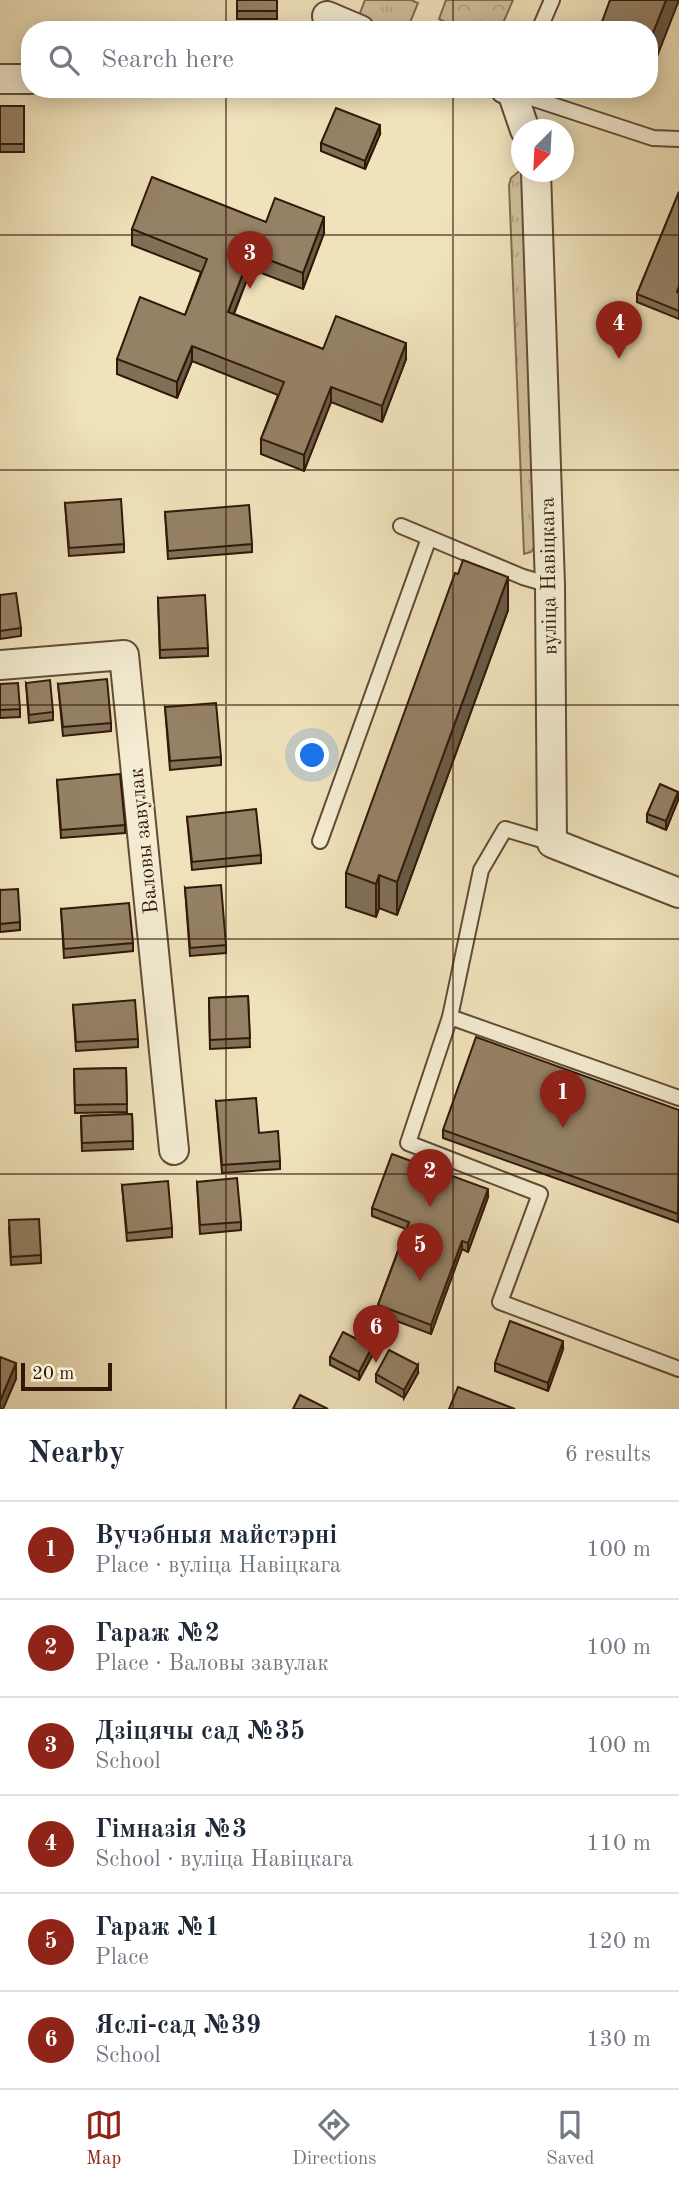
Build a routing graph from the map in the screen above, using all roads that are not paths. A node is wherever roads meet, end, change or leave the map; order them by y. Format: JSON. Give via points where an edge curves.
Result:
{"nodes":[{"id":1,"x":552,"y":0,"type":"edge"},
{"id":2,"x":329,"y":8,"type":"edge"},
{"id":3,"x":347,"y":21,"type":"edge"},
{"id":4,"x":543,"y":21,"type":"edge"},
{"id":5,"x":0,"y":79,"type":"edge"},
{"id":6,"x":21,"y":79,"type":"edge"},
{"id":7,"x":513,"y":98,"type":"edge"},
{"id":8,"x":534,"y":98,"type":"edge"},
{"id":9,"x":521,"y":119,"type":"edge"},
{"id":10,"x":679,"y":139,"type":"edge"},
{"id":11,"x":536,"y":182,"type":"edge"},
{"id":12,"x":401,"y":526,"type":"dead end"},
{"id":13,"x":429,"y":538,"type":"junction"},
{"id":14,"x":550,"y":585,"type":"junction"},
{"id":15,"x":0,"y":665,"type":"edge"},
{"id":16,"x":320,"y":841,"type":"dead end"},
{"id":17,"x":552,"y":843,"type":"junction"},
{"id":18,"x":679,"y":893,"type":"edge"},
{"id":19,"x":450,"y":1017,"type":"junction"},
{"id":20,"x":679,"y":1098,"type":"edge"},
{"id":21,"x":174,"y":1150,"type":"dead end"},
{"id":22,"x":679,"y":1369,"type":"edge"}],
"edges":[{"from":1,"to":4,"type":"lane"},
{"from":2,"to":3,"type":"street"},
{"from":5,"to":6,"type":"street"},
{"from":7,"to":9,"type":"street"},
{"from":8,"to":10,"type":"lane","via":[[653,138]]},
{"from":11,"to":14,"type":"street","name":"вуліца Навіцкага"},
{"from":12,"to":13,"type":"lane"},
{"from":13,"to":14,"type":"lane"},
{"from":13,"to":16,"type":"lane"},
{"from":14,"to":17,"type":"street","name":"вуліца Навіцкага"},
{"from":15,"to":21,"type":"street","name":"Валовы завулак","via":[[124,655]]},
{"from":17,"to":18,"type":"street"},
{"from":17,"to":19,"type":"lane","via":[[505,829],[493,849],[481,870]]},
{"from":19,"to":20,"type":"lane"},
{"from":19,"to":22,"type":"lane","via":[[408,1143],[540,1194],[500,1302]]}]}
